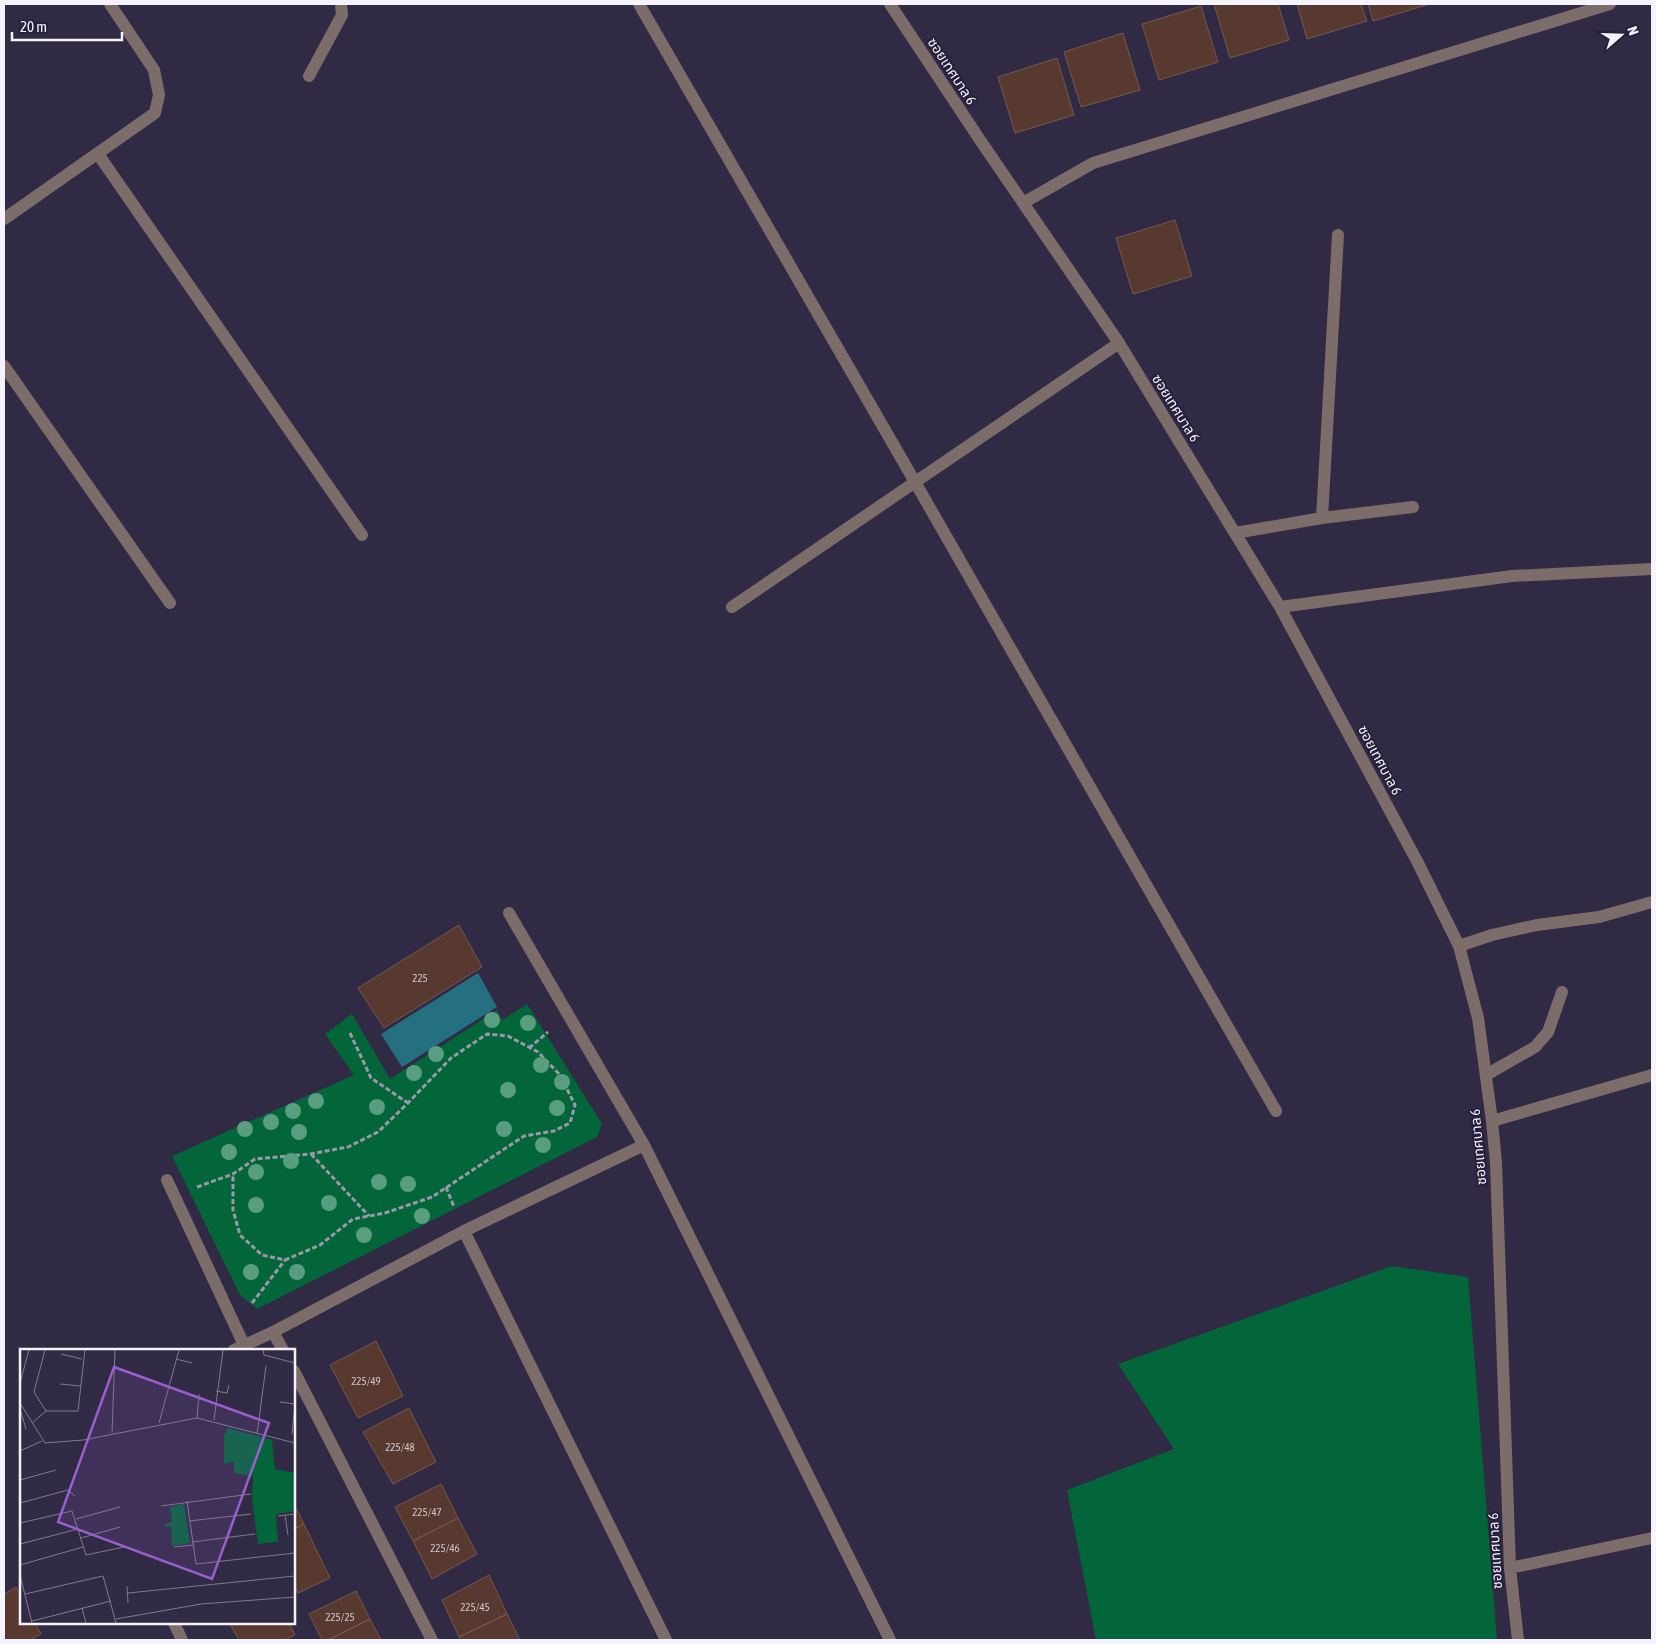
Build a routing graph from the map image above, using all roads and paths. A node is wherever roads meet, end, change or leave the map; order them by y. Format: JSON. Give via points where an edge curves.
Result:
{"nodes":[{"id":1,"x":110,"y":4,"type":"edge"},
{"id":2,"x":341,"y":4,"type":"edge"},
{"id":3,"x":639,"y":4,"type":"edge"},
{"id":4,"x":890,"y":4,"type":"edge"},
{"id":5,"x":1610,"y":4,"type":"edge"},
{"id":6,"x":309,"y":76,"type":"dead end"},
{"id":7,"x":98,"y":154,"type":"junction"},
{"id":8,"x":1023,"y":203,"type":"junction"},
{"id":9,"x":6,"y":212,"type":"edge"},
{"id":10,"x":1338,"y":235,"type":"dead end"},
{"id":11,"x":1119,"y":343,"type":"junction"},
{"id":12,"x":4,"y":366,"type":"edge"},
{"id":13,"x":916,"y":482,"type":"junction"},
{"id":14,"x":1413,"y":507,"type":"dead end"},
{"id":15,"x":1322,"y":518,"type":"junction"},
{"id":16,"x":1235,"y":533,"type":"junction"},
{"id":17,"x":362,"y":535,"type":"dead end"},
{"id":18,"x":1652,"y":568,"type":"edge"},
{"id":19,"x":170,"y":603,"type":"dead end"},
{"id":20,"x":732,"y":607,"type":"dead end"},
{"id":21,"x":1280,"y":607,"type":"junction"},
{"id":22,"x":1652,"y":902,"type":"edge"},
{"id":23,"x":509,"y":913,"type":"dead end"},
{"id":24,"x":1459,"y":946,"type":"junction"},
{"id":25,"x":1562,"y":992,"type":"dead end"},
{"id":26,"x":350,"y":1033,"type":"dead end"},
{"id":27,"x":1486,"y":1075,"type":"junction"},
{"id":28,"x":1652,"y":1075,"type":"edge"},
{"id":29,"x":408,"y":1103,"type":"junction"},
{"id":30,"x":1276,"y":1111,"type":"dead end"},
{"id":31,"x":1492,"y":1120,"type":"junction"},
{"id":32,"x":644,"y":1145,"type":"junction"},
{"id":33,"x":310,"y":1154,"type":"junction"},
{"id":34,"x":233,"y":1174,"type":"junction"},
{"id":35,"x":168,"y":1180,"type":"dead end"},
{"id":36,"x":175,"y":1195,"type":"junction"},
{"id":37,"x":369,"y":1216,"type":"junction"},
{"id":38,"x":464,"y":1231,"type":"junction"},
{"id":39,"x":285,"y":1260,"type":"junction"},
{"id":40,"x":235,"y":1324,"type":"junction"},
{"id":41,"x":273,"y":1332,"type":"junction"},
{"id":42,"x":239,"y":1348,"type":"edge"},
{"id":43,"x":282,"y":1349,"type":"edge"},
{"id":44,"x":295,"y":1373,"type":"edge"},
{"id":45,"x":1652,"y":1538,"type":"edge"},
{"id":46,"x":1510,"y":1568,"type":"junction"},
{"id":47,"x":174,"y":1624,"type":"edge"},
{"id":48,"x":182,"y":1640,"type":"edge"},
{"id":49,"x":432,"y":1640,"type":"edge"},
{"id":50,"x":666,"y":1640,"type":"edge"},
{"id":51,"x":890,"y":1640,"type":"edge"},
{"id":52,"x":1518,"y":1640,"type":"edge"}],
"edges":[{"from":1,"to":7,"type":"street","via":[[154,70],[159,94],[155,113]]},
{"from":2,"to":6,"type":"street","via":[[342,14]]},
{"from":3,"to":13,"type":"street"},
{"from":4,"to":8,"type":"street","name":"ซอยเทศบาล 6"},
{"from":5,"to":8,"type":"street","via":[[1094,164]]},
{"from":7,"to":9,"type":"street"},
{"from":7,"to":17,"type":"street"},
{"from":8,"to":11,"type":"street","name":"ซอยเทศบาล 6"},
{"from":10,"to":15,"type":"street"},
{"from":11,"to":13,"type":"street"},
{"from":11,"to":16,"type":"street","name":"ซอยเทศบาล 6"},
{"from":12,"to":19,"type":"street"},
{"from":13,"to":20,"type":"street"},
{"from":13,"to":30,"type":"street"},
{"from":14,"to":15,"type":"street"},
{"from":15,"to":16,"type":"street"},
{"from":16,"to":21,"type":"street","name":"ซอยเทศบาล 6"},
{"from":18,"to":21,"type":"street","via":[[1512,576]]},
{"from":21,"to":24,"type":"street","name":"ซอยเทศบาล 6","via":[[1417,861]]},
{"from":22,"to":24,"type":"street","via":[[1599,917],[1538,924]]},
{"from":23,"to":32,"type":"street"},
{"from":24,"to":27,"type":"street","name":"ซอยเทศบาล 6","via":[[1478,1018]]},
{"from":25,"to":27,"type":"street","via":[[1548,1032],[1535,1047]]},
{"from":26,"to":29,"type":"path","via":[[370,1078]]},
{"from":27,"to":31,"type":"street","name":"ซอยเทศบาล 6"},
{"from":28,"to":31,"type":"street"},
{"from":29,"to":33,"type":"path","via":[[378,1132],[348,1147]]},
{"from":29,"to":37,"type":"path","via":[[451,1058],[487,1034],[508,1036],[538,1052],[560,1075],[575,1105],[570,1123],[554,1131],[524,1136],[432,1197]]},
{"from":31,"to":46,"type":"street","name":"ซอยเทศบาล 6"},
{"from":32,"to":38,"type":"street"},
{"from":32,"to":51,"type":"street"},
{"from":33,"to":34,"type":"path","via":[[255,1159]]},
{"from":33,"to":37,"type":"path"},
{"from":34,"to":36,"type":"path"},
{"from":34,"to":39,"type":"path","via":[[233,1210],[240,1236],[262,1256]]},
{"from":35,"to":36,"type":"street"},
{"from":36,"to":40,"type":"street"},
{"from":37,"to":39,"type":"path","via":[[353,1219],[320,1245]]},
{"from":38,"to":41,"type":"street"},
{"from":38,"to":50,"type":"street"},
{"from":39,"to":40,"type":"path"},
{"from":40,"to":42,"type":"street"},
{"from":41,"to":42,"type":"street"},
{"from":41,"to":43,"type":"street"},
{"from":44,"to":49,"type":"street"},
{"from":45,"to":46,"type":"street"},
{"from":46,"to":52,"type":"street","name":"ซอยเทศบาล 6"},
{"from":47,"to":48,"type":"street"}]}
